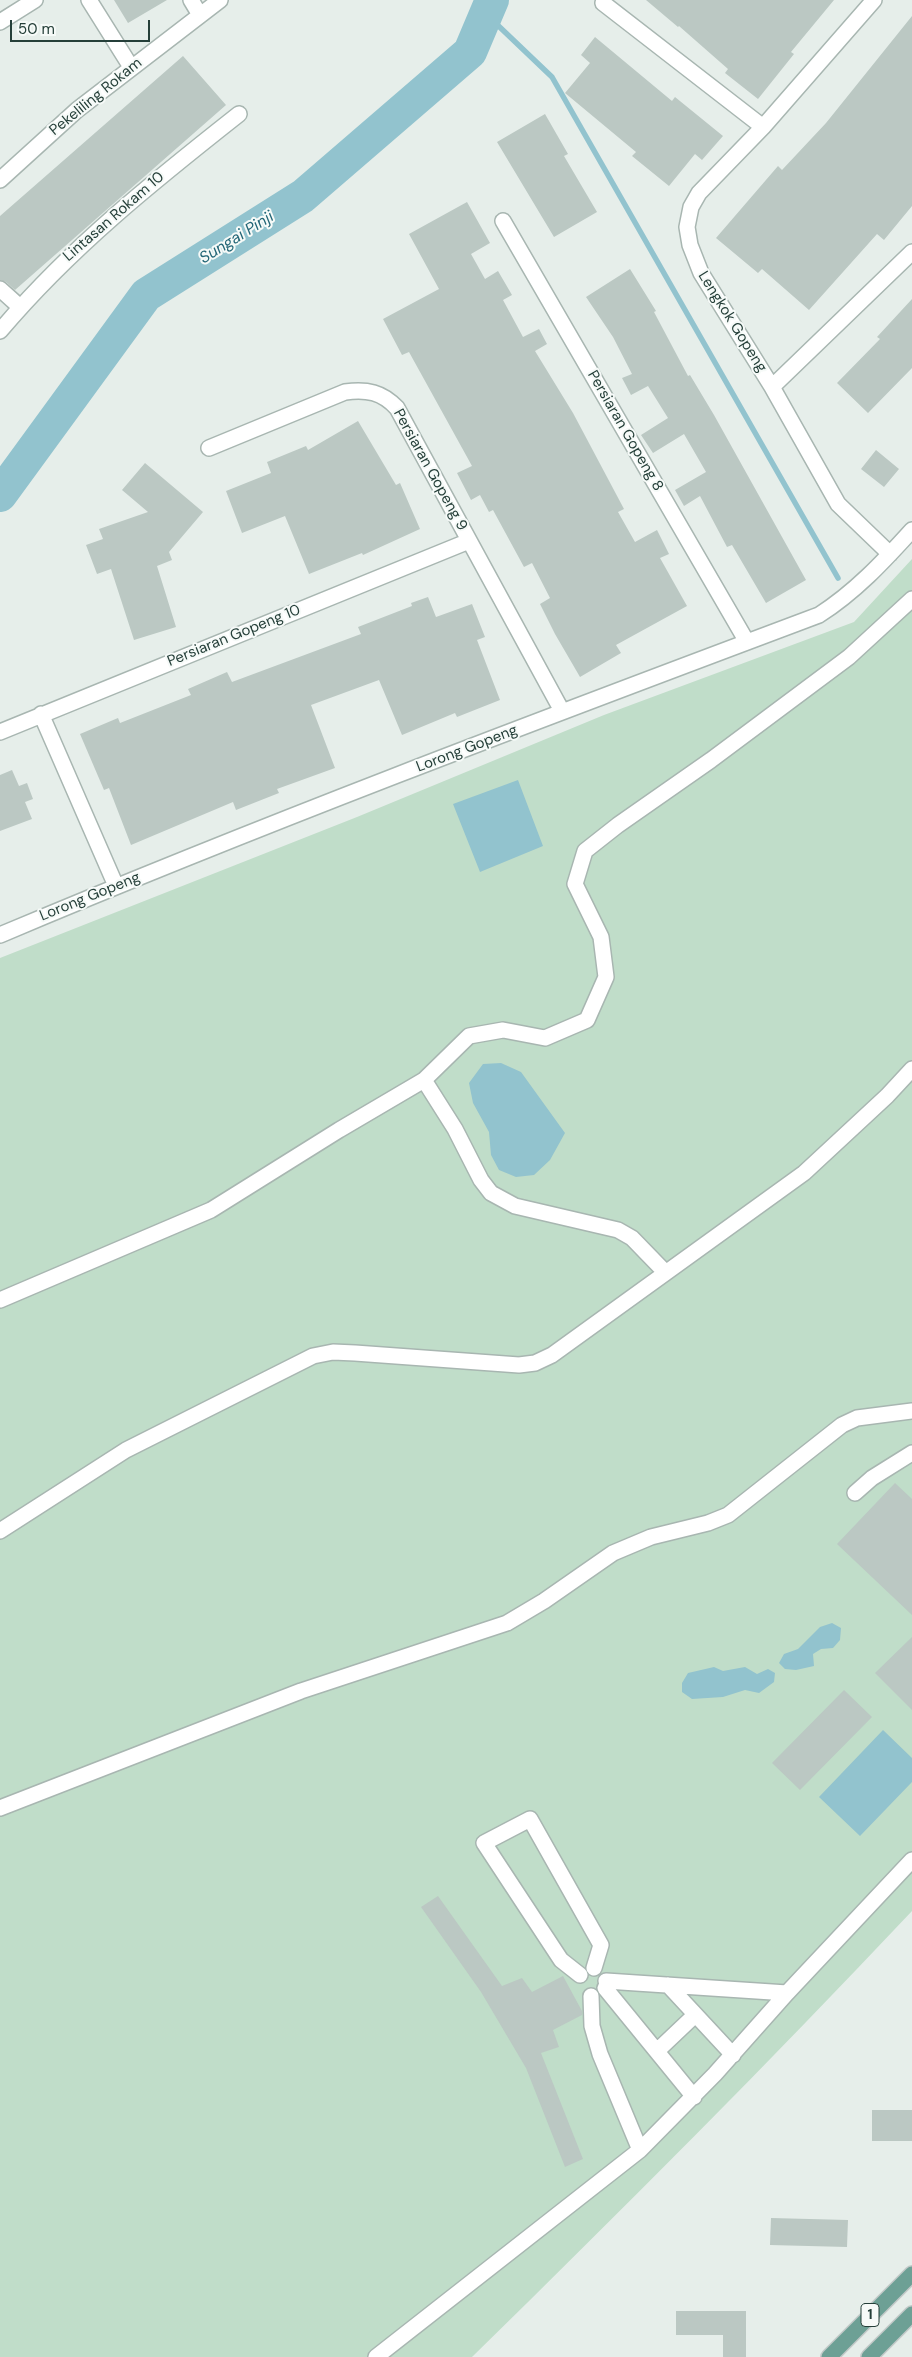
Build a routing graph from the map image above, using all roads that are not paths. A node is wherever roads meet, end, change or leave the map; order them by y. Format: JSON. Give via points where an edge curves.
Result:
{"nodes":[{"id":1,"x":35,"y":0,"type":"edge"},
{"id":2,"x":89,"y":0,"type":"edge"},
{"id":3,"x":191,"y":0,"type":"edge"},
{"id":4,"x":220,"y":0,"type":"edge"},
{"id":5,"x":874,"y":0,"type":"edge"},
{"id":6,"x":602,"y":3,"type":"dead end"},
{"id":7,"x":200,"y":15,"type":"junction"},
{"id":8,"x":0,"y":22,"type":"edge"},
{"id":9,"x":131,"y":67,"type":"junction"},
{"id":10,"x":239,"y":114,"type":"dead end"},
{"id":11,"x":763,"y":127,"type":"junction"},
{"id":12,"x":0,"y":180,"type":"edge"},
{"id":13,"x":503,"y":221,"type":"dead end"},
{"id":14,"x":912,"y":252,"type":"edge"},
{"id":15,"x":0,"y":289,"type":"edge"},
{"id":16,"x":20,"y":307,"type":"junction"},
{"id":17,"x":0,"y":331,"type":"edge"},
{"id":18,"x":772,"y":387,"type":"junction"},
{"id":19,"x":209,"y":448,"type":"dead end"},
{"id":20,"x":912,"y":530,"type":"edge"},
{"id":21,"x":469,"y":541,"type":"junction"},
{"id":22,"x":890,"y":554,"type":"junction"},
{"id":23,"x":912,"y":599,"type":"edge"},
{"id":24,"x":747,"y":642,"type":"junction"},
{"id":25,"x":562,"y":711,"type":"junction"},
{"id":26,"x":41,"y":714,"type":"junction"},
{"id":27,"x":0,"y":732,"type":"edge"},
{"id":28,"x":116,"y":886,"type":"junction"},
{"id":29,"x":0,"y":935,"type":"edge"},
{"id":30,"x":912,"y":1069,"type":"edge"},
{"id":31,"x":424,"y":1080,"type":"junction"},
{"id":32,"x":665,"y":1272,"type":"junction"},
{"id":33,"x":0,"y":1300,"type":"edge"},
{"id":34,"x":912,"y":1411,"type":"edge"},
{"id":35,"x":912,"y":1453,"type":"edge"},
{"id":36,"x":855,"y":1494,"type":"dead end"},
{"id":37,"x":0,"y":1531,"type":"edge"},
{"id":38,"x":0,"y":1808,"type":"edge"},
{"id":39,"x":912,"y":1860,"type":"edge"},
{"id":40,"x":594,"y":1968,"type":"junction"},
{"id":41,"x":580,"y":1975,"type":"junction"},
{"id":42,"x":605,"y":1985,"type":"junction"},
{"id":43,"x":668,"y":1985,"type":"junction"},
{"id":44,"x":787,"y":1993,"type":"junction"},
{"id":45,"x":591,"y":1996,"type":"junction"},
{"id":46,"x":695,"y":2015,"type":"junction"},
{"id":47,"x":657,"y":2051,"type":"junction"},
{"id":48,"x":733,"y":2055,"type":"junction"},
{"id":49,"x":694,"y":2096,"type":"junction"},
{"id":50,"x":640,"y":2150,"type":"junction"},
{"id":51,"x":912,"y":2274,"type":"edge"},
{"id":52,"x":912,"y":2314,"type":"edge"},
{"id":53,"x":376,"y":2357,"type":"edge"},
{"id":54,"x":829,"y":2357,"type":"edge"},
{"id":55,"x":869,"y":2357,"type":"edge"}],
"edges":[{"from":1,"to":8,"type":"street"},
{"from":2,"to":9,"type":"street"},
{"from":3,"to":7,"type":"street"},
{"from":4,"to":7,"type":"street","name":"Pekeliling Rokam"},
{"from":5,"to":11,"type":"street","name":"Lengkok Gopeng"},
{"from":6,"to":11,"type":"street"},
{"from":7,"to":9,"type":"street","name":"Pekeliling Rokam"},
{"from":9,"to":12,"type":"street","name":"Pekeliling Rokam","via":[[77,110]]},
{"from":10,"to":16,"type":"street","name":"Lintasan Rokam 10","via":[[147,186],[61,264]]},
{"from":11,"to":18,"type":"street","name":"Lengkok Gopeng","via":[[699,192],[691,207],[687,226],[700,273]]},
{"from":13,"to":24,"type":"street","name":"Persiaran Gopeng 8"},
{"from":14,"to":18,"type":"street"},
{"from":15,"to":16,"type":"street"},
{"from":16,"to":17,"type":"street","name":"Lintasan Rokam 10"},
{"from":18,"to":22,"type":"street","name":"Lengkok Gopeng","via":[[838,504]]},
{"from":19,"to":21,"type":"street","name":"Persiaran Gopeng 9","via":[[346,392],[375,392],[387,397],[397,408]]},
{"from":20,"to":22,"type":"street","name":"Lorong Gopeng"},
{"from":21,"to":25,"type":"street","name":"Persiaran Gopeng 9"},
{"from":21,"to":26,"type":"street","name":"Persiaran Gopeng 10"},
{"from":22,"to":24,"type":"street","name":"Lorong Gopeng","via":[[843,599],[819,615]]},
{"from":23,"to":31,"type":"street","via":[[849,657],[585,851],[575,884],[601,937],[606,977],[587,1020],[545,1038],[503,1030],[469,1036]]},
{"from":24,"to":25,"type":"street","name":"Lorong Gopeng"},
{"from":25,"to":28,"type":"street","name":"Lorong Gopeng"},
{"from":26,"to":27,"type":"street","name":"Persiaran Gopeng 10"},
{"from":26,"to":28,"type":"street"},
{"from":28,"to":29,"type":"street","name":"Lorong Gopeng"},
{"from":30,"to":32,"type":"street","via":[[804,1173]]},
{"from":31,"to":32,"type":"street","via":[[491,1193],[515,1206],[618,1230],[632,1238]]},
{"from":31,"to":33,"type":"street","via":[[211,1210]]},
{"from":32,"to":37,"type":"street","via":[[552,1355],[535,1363],[519,1365],[333,1352],[313,1356],[126,1450]]},
{"from":34,"to":38,"type":"street","via":[[857,1418],[842,1425],[728,1515],[651,1537],[614,1553],[508,1623],[301,1692]]},
{"from":35,"to":36,"type":"street","via":[[872,1478]]},
{"from":39,"to":44,"type":"street"},
{"from":40,"to":41,"type":"street"},
{"from":40,"to":41,"type":"street","via":[[601,1945],[530,1819],[484,1843],[561,1960]]},
{"from":40,"to":42,"type":"street","via":[[604,1975]]},
{"from":41,"to":45,"type":"street","via":[[579,1986]]},
{"from":42,"to":43,"type":"street"},
{"from":42,"to":45,"type":"street"},
{"from":42,"to":47,"type":"street"},
{"from":43,"to":44,"type":"street"},
{"from":43,"to":46,"type":"street"},
{"from":44,"to":48,"type":"street"},
{"from":45,"to":50,"type":"street","via":[[592,2026],[600,2054]]},
{"from":46,"to":47,"type":"street"},
{"from":46,"to":48,"type":"street"},
{"from":47,"to":49,"type":"street"},
{"from":48,"to":49,"type":"street"},
{"from":49,"to":50,"type":"street"},
{"from":50,"to":53,"type":"street"},
{"from":51,"to":54,"type":"main road","number":"1"},
{"from":52,"to":55,"type":"main road","number":"1"}]}
